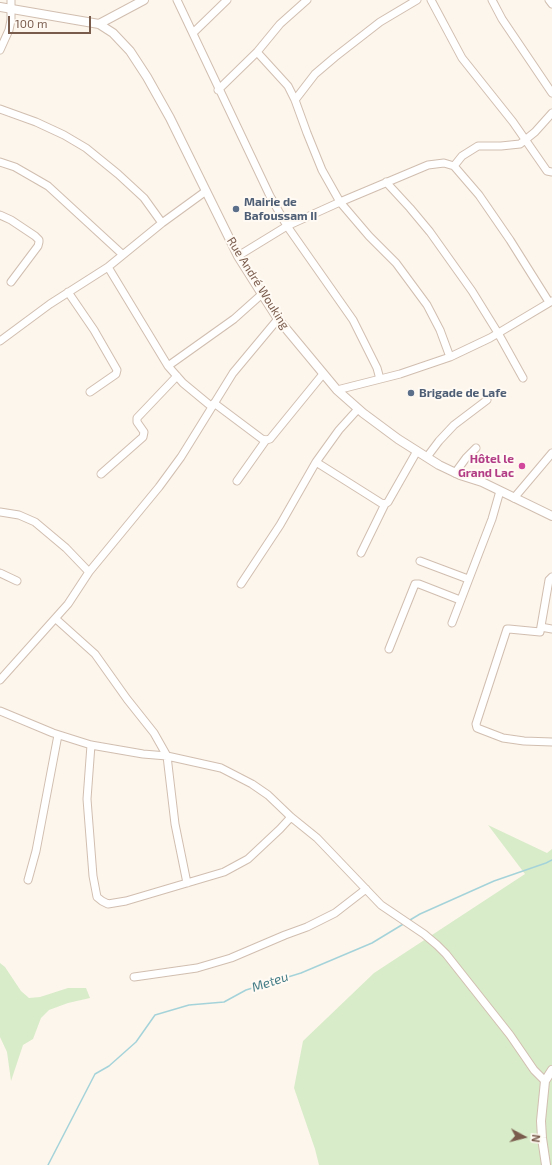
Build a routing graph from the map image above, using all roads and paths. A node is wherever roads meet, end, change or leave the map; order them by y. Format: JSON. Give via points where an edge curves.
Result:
{"nodes":[{"id":1,"x":144,"y":0,"type":"edge"},
{"id":2,"x":177,"y":0,"type":"edge"},
{"id":3,"x":227,"y":0,"type":"edge"},
{"id":4,"x":307,"y":0,"type":"edge"},
{"id":5,"x":417,"y":0,"type":"edge"},
{"id":6,"x":431,"y":0,"type":"edge"},
{"id":7,"x":492,"y":0,"type":"edge"},
{"id":8,"x":550,"y":0,"type":"edge"},
{"id":9,"x":10,"y":4,"type":"edge"},
{"id":10,"x":552,"y":4,"type":"edge"},
{"id":11,"x":0,"y":7,"type":"edge"},
{"id":12,"x":99,"y":24,"type":"junction"},
{"id":13,"x":193,"y":33,"type":"junction"},
{"id":14,"x":0,"y":50,"type":"edge"},
{"id":15,"x":257,"y":52,"type":"junction"},
{"id":16,"x":218,"y":90,"type":"junction"},
{"id":17,"x":552,"y":94,"type":"edge"},
{"id":18,"x":295,"y":100,"type":"junction"},
{"id":19,"x":0,"y":109,"type":"edge"},
{"id":20,"x":552,"y":113,"type":"edge"},
{"id":21,"x":525,"y":140,"type":"junction"},
{"id":22,"x":0,"y":162,"type":"edge"},
{"id":23,"x":454,"y":166,"type":"junction"},
{"id":24,"x":552,"y":172,"type":"edge"},
{"id":25,"x":386,"y":182,"type":"junction"},
{"id":26,"x":206,"y":191,"type":"junction"},
{"id":27,"x":340,"y":202,"type":"junction"},
{"id":28,"x":0,"y":215,"type":"edge"},
{"id":29,"x":162,"y":223,"type":"junction"},
{"id":30,"x":287,"y":226,"type":"junction"},
{"id":31,"x":122,"y":254,"type":"junction"},
{"id":32,"x":238,"y":256,"type":"junction"},
{"id":33,"x":108,"y":267,"type":"junction"},
{"id":34,"x":11,"y":282,"type":"dead end"},
{"id":35,"x":68,"y":292,"type":"junction"},
{"id":36,"x":262,"y":294,"type":"junction"},
{"id":37,"x":551,"y":301,"type":"edge"},
{"id":38,"x":278,"y":319,"type":"junction"},
{"id":39,"x":498,"y":332,"type":"junction"},
{"id":40,"x":0,"y":342,"type":"edge"},
{"id":41,"x":450,"y":357,"type":"junction"},
{"id":42,"x":168,"y":366,"type":"junction"},
{"id":43,"x":323,"y":374,"type":"junction"},
{"id":44,"x":177,"y":376,"type":"junction"},
{"id":45,"x":524,"y":378,"type":"dead end"},
{"id":46,"x":380,"y":379,"type":"junction"},
{"id":47,"x":337,"y":390,"type":"junction"},
{"id":48,"x":90,"y":392,"type":"dead end"},
{"id":49,"x":487,"y":400,"type":"dead end"},
{"id":50,"x":213,"y":405,"type":"junction"},
{"id":51,"x":358,"y":409,"type":"junction"},
{"id":52,"x":266,"y":440,"type":"junction"},
{"id":53,"x":476,"y":448,"type":"dead end"},
{"id":54,"x":417,"y":451,"type":"junction"},
{"id":55,"x":552,"y":453,"type":"edge"},
{"id":56,"x":427,"y":457,"type":"junction"},
{"id":57,"x":316,"y":462,"type":"junction"},
{"id":58,"x":454,"y":473,"type":"junction"},
{"id":59,"x":101,"y":474,"type":"dead end"},
{"id":60,"x":237,"y":481,"type":"dead end"},
{"id":61,"x":500,"y":491,"type":"junction"},
{"id":62,"x":514,"y":498,"type":"junction"},
{"id":63,"x":385,"y":504,"type":"junction"},
{"id":64,"x":0,"y":512,"type":"edge"},
{"id":65,"x":552,"y":516,"type":"edge"},
{"id":66,"x":361,"y":553,"type":"dead end"},
{"id":67,"x":420,"y":561,"type":"dead end"},
{"id":68,"x":89,"y":572,"type":"junction"},
{"id":69,"x":0,"y":573,"type":"edge"},
{"id":70,"x":552,"y":577,"type":"edge"},
{"id":71,"x":468,"y":579,"type":"junction"},
{"id":72,"x":17,"y":581,"type":"dead end"},
{"id":73,"x":241,"y":584,"type":"dead end"},
{"id":74,"x":460,"y":600,"type":"junction"},
{"id":75,"x":56,"y":619,"type":"junction"},
{"id":76,"x":452,"y":623,"type":"dead end"},
{"id":77,"x":541,"y":627,"type":"junction"},
{"id":78,"x":552,"y":629,"type":"edge"},
{"id":79,"x":389,"y":649,"type":"dead end"},
{"id":80,"x":0,"y":680,"type":"edge"},
{"id":81,"x":0,"y":711,"type":"edge"},
{"id":82,"x":58,"y":735,"type":"junction"},
{"id":83,"x":552,"y":742,"type":"edge"},
{"id":84,"x":91,"y":745,"type":"junction"},
{"id":85,"x":167,"y":756,"type":"junction"},
{"id":86,"x":291,"y":817,"type":"junction"},
{"id":87,"x":28,"y":880,"type":"dead end"},
{"id":88,"x":187,"y":883,"type":"junction"},
{"id":89,"x":366,"y":889,"type":"junction"},
{"id":90,"x":134,"y":977,"type":"dead end"},
{"id":91,"x":552,"y":1070,"type":"edge"},
{"id":92,"x":546,"y":1081,"type":"junction"},
{"id":93,"x":546,"y":1165,"type":"edge"}],
"edges":[{"from":1,"to":12,"type":"street"},
{"from":2,"to":13,"type":"street"},
{"from":3,"to":13,"type":"street"},
{"from":4,"to":15,"type":"street","via":[[280,24]]},
{"from":5,"to":18,"type":"street","via":[[380,22],[335,57],[315,74]]},
{"from":6,"to":21,"type":"street","via":[[462,58]]},
{"from":7,"to":17,"type":"street"},
{"from":8,"to":10,"type":"street"},
{"from":9,"to":11,"type":"street","name":"Rue André Wouking"},
{"from":9,"to":12,"type":"street","name":"Rue André Wouking"},
{"from":9,"to":14,"type":"street","via":[[9,30]]},
{"from":12,"to":26,"type":"street","name":"Rue André Wouking","via":[[121,41],[147,77]]},
{"from":13,"to":16,"type":"street"},
{"from":15,"to":16,"type":"street"},
{"from":15,"to":18,"type":"street","via":[[288,86]]},
{"from":16,"to":30,"type":"street"},
{"from":18,"to":27,"type":"street","via":[[322,170]]},
{"from":19,"to":29,"type":"street","via":[[36,122],[86,148],[144,198]]},
{"from":20,"to":21,"type":"street"},
{"from":21,"to":23,"type":"street","via":[[512,146],[478,146],[462,156]]},
{"from":21,"to":24,"type":"street","via":[[548,171]]},
{"from":22,"to":31,"type":"street","via":[[48,186]]},
{"from":23,"to":25,"type":"street","via":[[436,163]]},
{"from":23,"to":37,"type":"street","via":[[479,194]]},
{"from":25,"to":27,"type":"street"},
{"from":25,"to":39,"type":"street","via":[[430,232]]},
{"from":26,"to":29,"type":"street"},
{"from":26,"to":32,"type":"street","name":"Rue André Wouking"},
{"from":27,"to":30,"type":"street"},
{"from":27,"to":41,"type":"street","via":[[396,263],[427,305]]},
{"from":28,"to":34,"type":"street","via":[[39,240],[38,246]]},
{"from":29,"to":31,"type":"street"},
{"from":30,"to":32,"type":"street"},
{"from":30,"to":46,"type":"street","via":[[353,320]]},
{"from":31,"to":33,"type":"street"},
{"from":32,"to":36,"type":"street","name":"Rue André Wouking"},
{"from":33,"to":35,"type":"street"},
{"from":33,"to":42,"type":"street"},
{"from":35,"to":40,"type":"street"},
{"from":35,"to":48,"type":"street","via":[[117,370],[116,374]]},
{"from":36,"to":38,"type":"street","name":"Rue André Wouking"},
{"from":36,"to":42,"type":"street","via":[[234,319]]},
{"from":37,"to":39,"type":"street"},
{"from":38,"to":43,"type":"street","name":"Rue André Wouking"},
{"from":38,"to":50,"type":"street","via":[[233,373]]},
{"from":39,"to":41,"type":"street"},
{"from":39,"to":45,"type":"street"},
{"from":41,"to":46,"type":"street"},
{"from":42,"to":44,"type":"street"},
{"from":43,"to":47,"type":"street","name":"Rue André Wouking"},
{"from":43,"to":52,"type":"street","via":[[270,439]]},
{"from":44,"to":50,"type":"street"},
{"from":44,"to":59,"type":"street","via":[[137,418],[144,432],[143,437]]},
{"from":46,"to":47,"type":"street"},
{"from":47,"to":51,"type":"street","name":"Rue André Wouking"},
{"from":49,"to":56,"type":"street","via":[[454,425]]},
{"from":50,"to":52,"type":"street"},
{"from":50,"to":68,"type":"street","via":[[159,487]]},
{"from":51,"to":54,"type":"street","name":"Rue André Wouking"},
{"from":51,"to":57,"type":"street"},
{"from":52,"to":60,"type":"street"},
{"from":53,"to":58,"type":"street"},
{"from":54,"to":56,"type":"street","name":"Rue André Wouking"},
{"from":54,"to":63,"type":"street"},
{"from":55,"to":62,"type":"street"},
{"from":56,"to":58,"type":"street","name":"Rue André Wouking"},
{"from":57,"to":63,"type":"street"},
{"from":57,"to":73,"type":"street","via":[[280,525]]},
{"from":58,"to":61,"type":"street","name":"Rue André Wouking"},
{"from":61,"to":62,"type":"street","name":"Rue André Wouking"},
{"from":61,"to":71,"type":"street","via":[[492,519]]},
{"from":62,"to":65,"type":"street","name":"Rue André Wouking"},
{"from":63,"to":66,"type":"street"},
{"from":64,"to":68,"type":"street","via":[[19,515],[40,526]]},
{"from":67,"to":71,"type":"street"},
{"from":68,"to":75,"type":"street"},
{"from":69,"to":72,"type":"street"},
{"from":70,"to":77,"type":"street","via":[[549,580]]},
{"from":71,"to":74,"type":"street"},
{"from":74,"to":76,"type":"street"},
{"from":74,"to":79,"type":"street","via":[[415,584]]},
{"from":75,"to":80,"type":"street"},
{"from":75,"to":85,"type":"street","via":[[95,654],[154,733]]},
{"from":77,"to":78,"type":"street"},
{"from":77,"to":83,"type":"street","via":[[539,632],[507,629],[476,724],[477,728],[504,738]]},
{"from":81,"to":82,"type":"street"},
{"from":82,"to":84,"type":"street"},
{"from":82,"to":87,"type":"street"},
{"from":84,"to":85,"type":"street"},
{"from":84,"to":88,"type":"street","via":[[87,799],[97,897],[108,904]]},
{"from":85,"to":86,"type":"street","via":[[221,768],[239,776],[268,796]]},
{"from":85,"to":88,"type":"street","via":[[175,824]]},
{"from":86,"to":88,"type":"street","via":[[248,859],[224,872]]},
{"from":86,"to":89,"type":"street","via":[[317,838]]},
{"from":89,"to":90,"type":"street","via":[[328,917],[232,958],[197,968]]},
{"from":89,"to":92,"type":"street","via":[[381,905],[424,934],[446,954],[510,1035],[534,1070]]},
{"from":91,"to":92,"type":"street"},
{"from":92,"to":93,"type":"street","via":[[541,1121]]}]}
